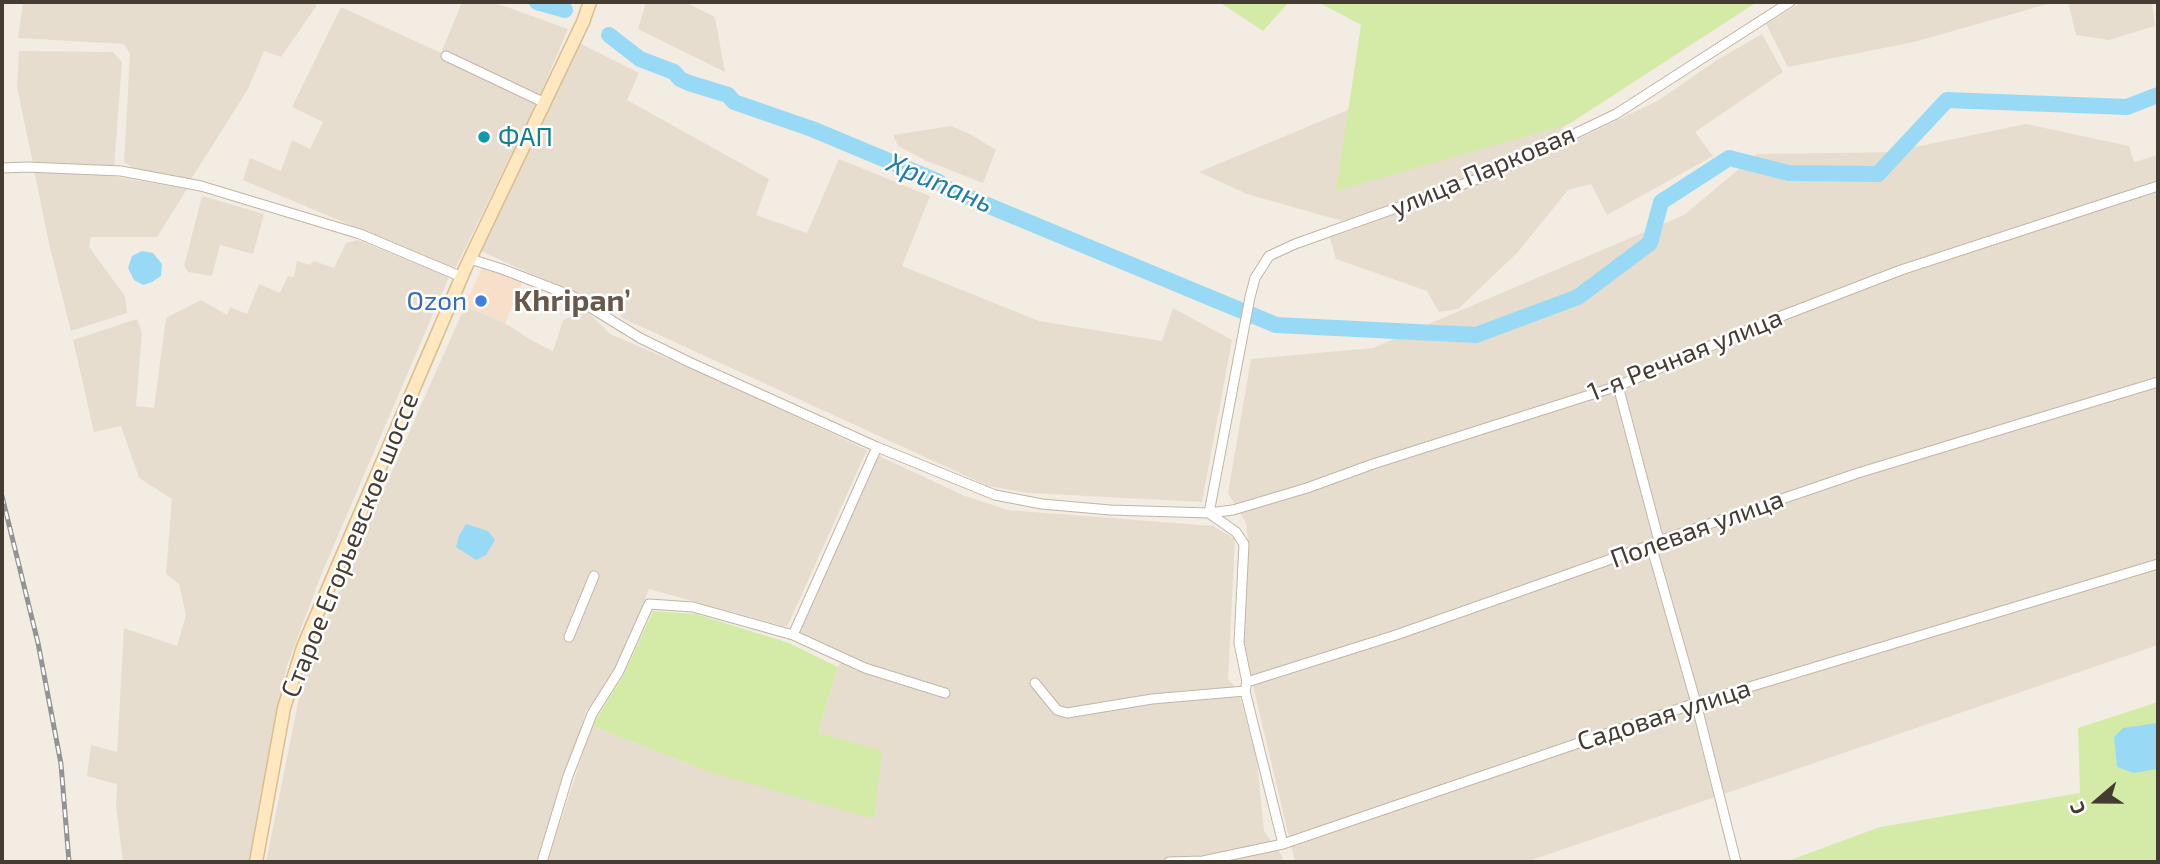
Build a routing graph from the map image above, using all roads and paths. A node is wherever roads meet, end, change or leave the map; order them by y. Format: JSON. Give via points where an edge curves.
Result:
{"nodes":[{"id":1,"x":590,"y":2,"type":"edge"},
{"id":2,"x":1790,"y":2,"type":"edge"},
{"id":3,"x":446,"y":56,"type":"dead end"},
{"id":4,"x":543,"y":102,"type":"junction"},
{"id":5,"x":2,"y":168,"type":"edge"},
{"id":6,"x":2158,"y":186,"type":"edge"},
{"id":7,"x":470,"y":259,"type":"junction"},
{"id":8,"x":462,"y":277,"type":"junction"},
{"id":9,"x":2158,"y":382,"type":"edge"},
{"id":10,"x":1618,"y":386,"type":"junction"},
{"id":11,"x":877,"y":447,"type":"junction"},
{"id":12,"x":1209,"y":513,"type":"junction"},
{"id":13,"x":1655,"y":543,"type":"junction"},
{"id":14,"x":2158,"y":564,"type":"edge"},
{"id":15,"x":594,"y":576,"type":"dead end"},
{"id":16,"x":793,"y":635,"type":"junction"},
{"id":17,"x":569,"y":637,"type":"dead end"},
{"id":18,"x":1035,"y":683,"type":"dead end"},
{"id":19,"x":1246,"y":687,"type":"junction"},
{"id":20,"x":945,"y":693,"type":"dead end"},
{"id":21,"x":1696,"y":703,"type":"junction"},
{"id":22,"x":1283,"y":844,"type":"junction"},
{"id":23,"x":256,"y":862,"type":"edge"},
{"id":24,"x":542,"y":862,"type":"edge"},
{"id":25,"x":1169,"y":862,"type":"edge"},
{"id":26,"x":1736,"y":862,"type":"edge"}],
"edges":[{"from":1,"to":4,"type":"main road","name":"Старое Егорьевское шоссе"},
{"from":2,"to":12,"type":"street","name":"улица Парковая","via":[[1616,114],[1486,176],[1269,256],[1250,297]]},
{"from":3,"to":4,"type":"street"},
{"from":4,"to":7,"type":"main road","name":"Старое Егорьевское шоссе"},
{"from":5,"to":8,"type":"street","via":[[121,171],[201,186],[360,234]]},
{"from":6,"to":10,"type":"street","name":"1-я Речная улица","via":[[1901,270]]},
{"from":7,"to":8,"type":"main road","name":"Старое Егорьевское шоссе"},
{"from":7,"to":11,"type":"street","name":"1-я Речная улица","via":[[572,296],[640,338]]},
{"from":8,"to":23,"type":"main road","name":"Старое Егорьевское шоссе","via":[[303,647],[284,708]]},
{"from":9,"to":13,"type":"street","name":"Полевая улица","via":[[1858,473]]},
{"from":10,"to":12,"type":"street","name":"1-я Речная улица","via":[[1307,488]]},
{"from":10,"to":13,"type":"street"},
{"from":11,"to":12,"type":"street","name":"1-я Речная улица","via":[[967,485],[1018,500],[1110,510]]},
{"from":11,"to":16,"type":"street"},
{"from":12,"to":19,"type":"street","via":[[1236,532],[1244,544],[1240,643]]},
{"from":13,"to":19,"type":"street","name":"Полевая улица"},
{"from":13,"to":21,"type":"street"},
{"from":14,"to":21,"type":"street","name":"Садовая улица"},
{"from":15,"to":17,"type":"street"},
{"from":16,"to":20,"type":"street","via":[[865,668]]},
{"from":16,"to":24,"type":"street","via":[[693,607],[649,604],[619,671],[592,714]]},
{"from":18,"to":19,"type":"street","name":"Полевая улица","via":[[1057,710],[1068,713]]},
{"from":19,"to":22,"type":"street"},
{"from":21,"to":22,"type":"street","name":"Садовая улица"},
{"from":21,"to":26,"type":"street"},
{"from":22,"to":25,"type":"street","name":"Садовая улица"}]}
